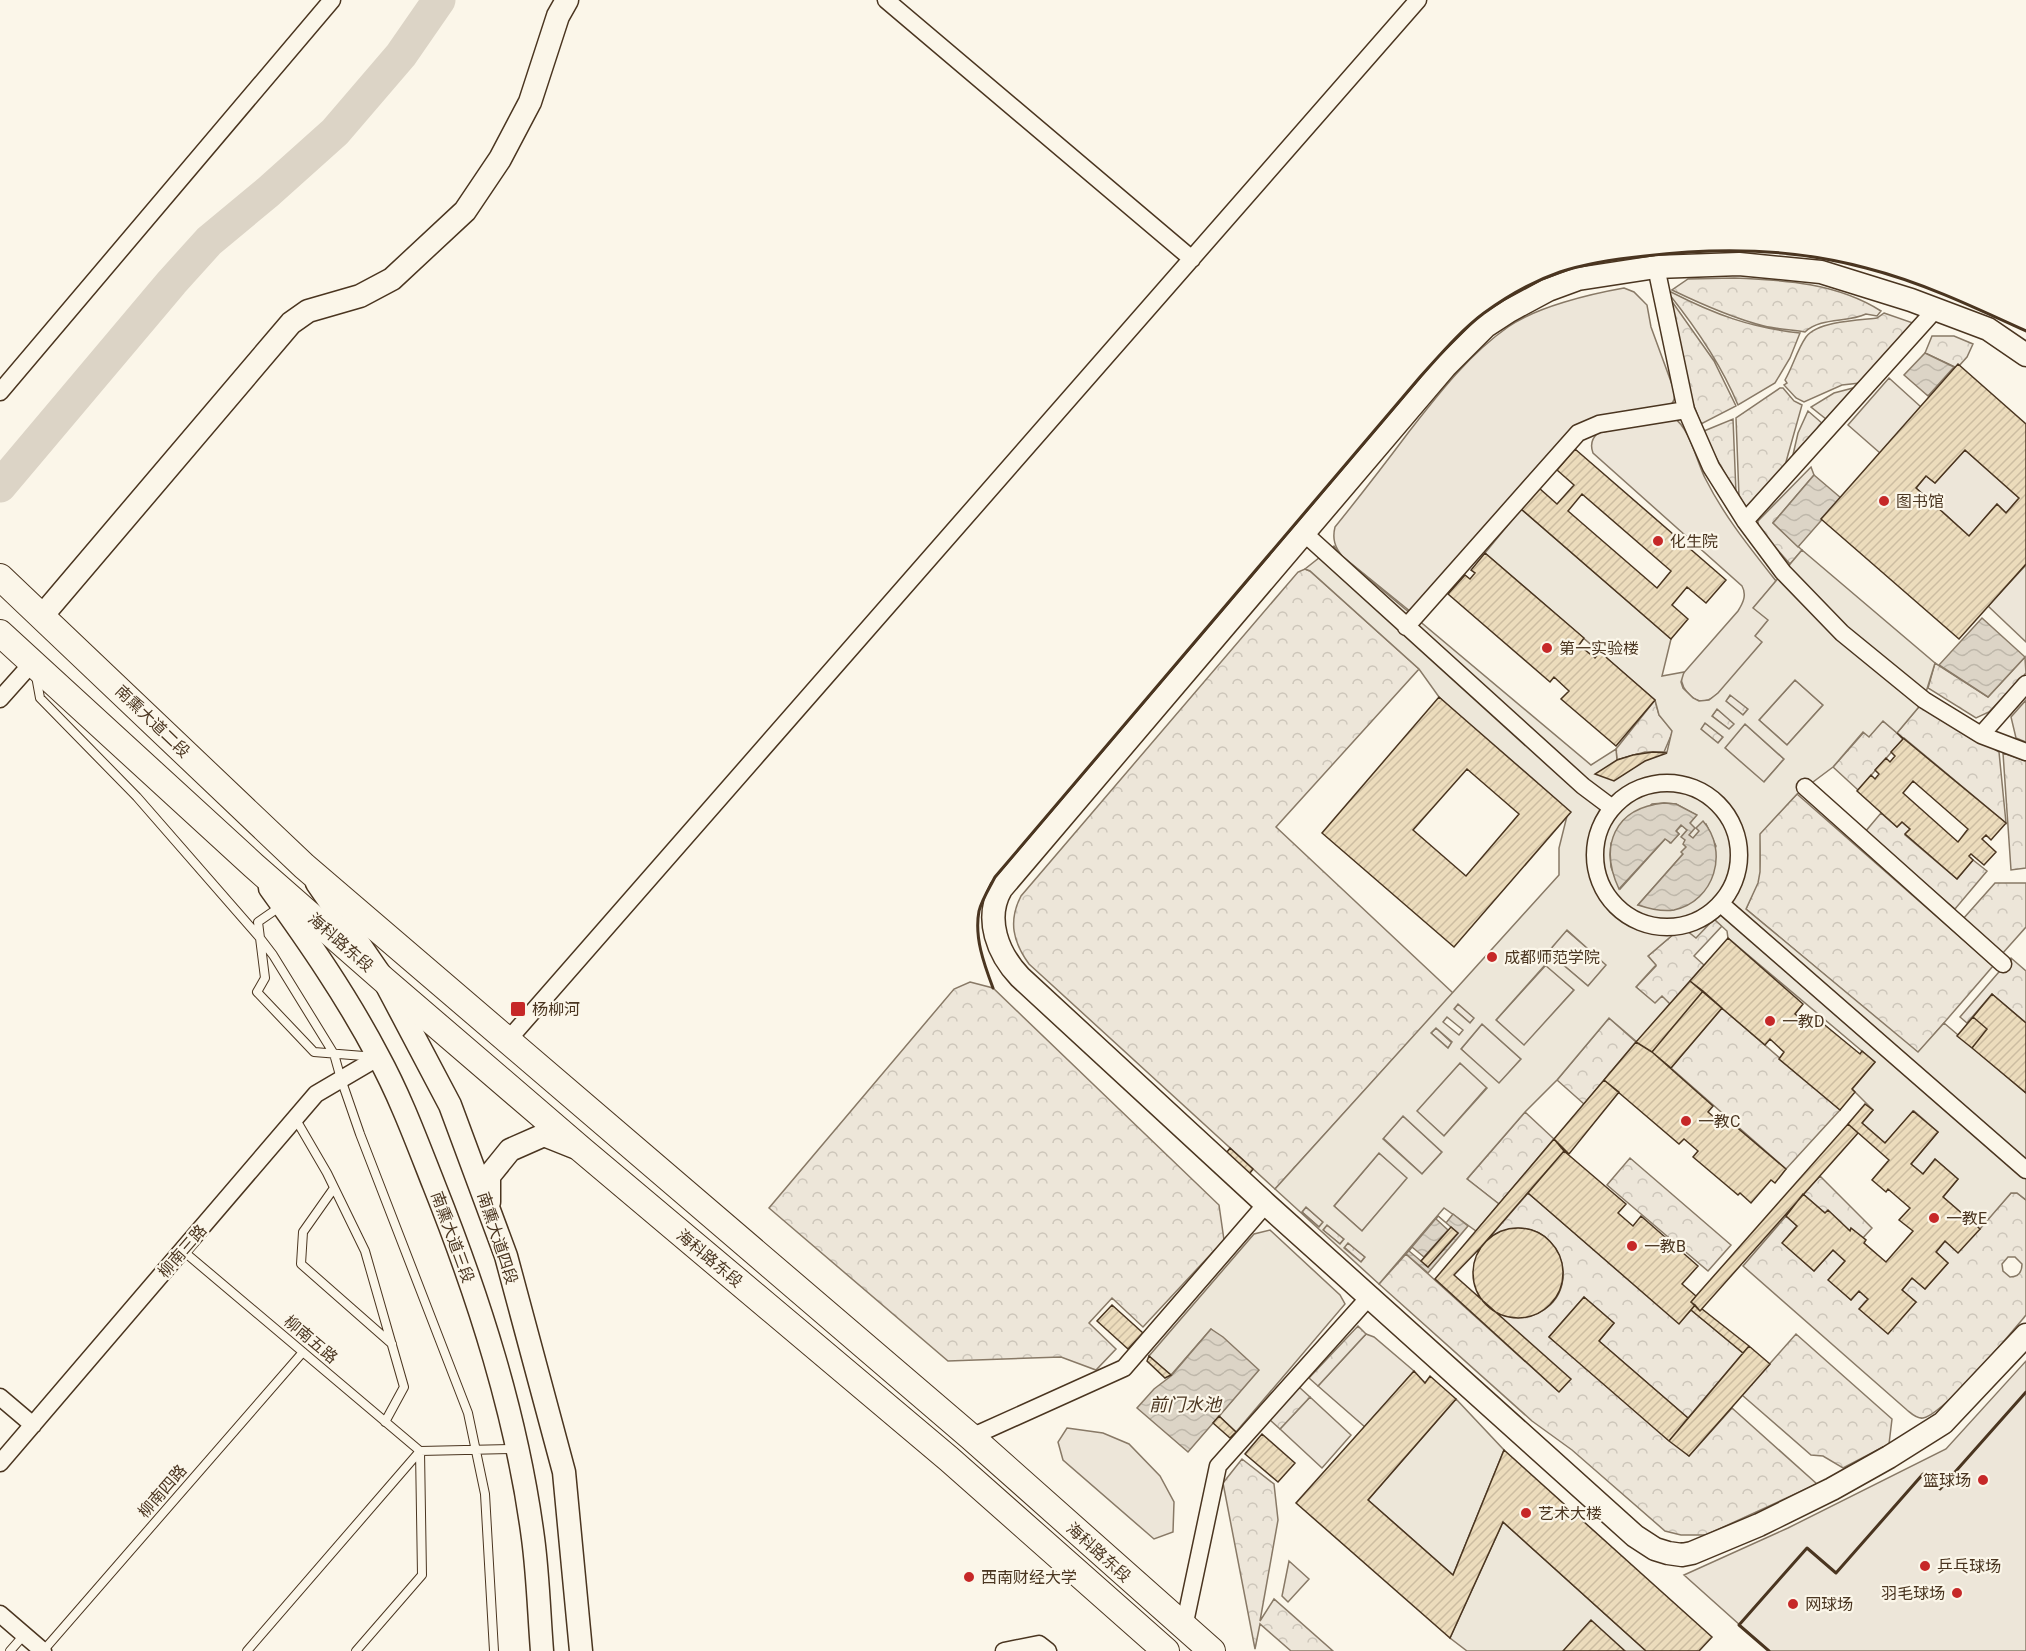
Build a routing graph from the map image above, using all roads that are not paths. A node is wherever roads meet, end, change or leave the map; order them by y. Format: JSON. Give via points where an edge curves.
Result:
{"nodes":[{"id":1,"x":332,"y":0,"type":"edge"},
{"id":2,"x":567,"y":0,"type":"edge"},
{"id":3,"x":886,"y":0,"type":"edge"},
{"id":4,"x":1418,"y":0,"type":"edge"},
{"id":5,"x":1192,"y":259,"type":"junction"},
{"id":6,"x":1656,"y":267,"type":"junction"},
{"id":7,"x":1936,"y":309,"type":"junction"},
{"id":8,"x":2026,"y":355,"type":"edge"},
{"id":9,"x":0,"y":392,"type":"edge"},
{"id":10,"x":1686,"y":410,"type":"junction"},
{"id":11,"x":1745,"y":521,"type":"junction"},
{"id":12,"x":1304,"y":534,"type":"junction"},
{"id":13,"x":0,"y":577,"type":"edge"},
{"id":14,"x":42,"y":616,"type":"junction"},
{"id":15,"x":1406,"y":627,"type":"junction"},
{"id":16,"x":0,"y":633,"type":"edge"},
{"id":17,"x":33,"y":662,"type":"junction"},
{"id":18,"x":2026,"y":684,"type":"edge"},
{"id":19,"x":0,"y":699,"type":"edge"},
{"id":20,"x":1981,"y":735,"type":"junction"},
{"id":21,"x":2026,"y":752,"type":"edge"},
{"id":22,"x":1805,"y":788,"type":"dead end"},
{"id":23,"x":1611,"y":807,"type":"junction"},
{"id":24,"x":253,"y":865,"type":"junction"},
{"id":25,"x":304,"y":866,"type":"junction"},
{"id":26,"x":1720,"y":904,"type":"junction"},
{"id":27,"x":283,"y":905,"type":"junction"},
{"id":28,"x":260,"y":938,"type":"junction"},
{"id":29,"x":2003,"y":963,"type":"dead end"},
{"id":30,"x":384,"y":980,"type":"junction"},
{"id":31,"x":508,"y":1040,"type":"junction"},
{"id":32,"x":334,"y":1054,"type":"junction"},
{"id":33,"x":379,"y":1057,"type":"junction"},
{"id":34,"x":340,"y":1079,"type":"junction"},
{"id":35,"x":295,"y":1118,"type":"junction"},
{"id":36,"x":582,"y":1150,"type":"junction"},
{"id":37,"x":2026,"y":1170,"type":"edge"},
{"id":38,"x":334,"y":1188,"type":"junction"},
{"id":39,"x":1266,"y":1204,"type":"junction"},
{"id":40,"x":489,"y":1209,"type":"junction"},
{"id":41,"x":182,"y":1250,"type":"junction"},
{"id":42,"x":1370,"y":1296,"type":"junction"},
{"id":43,"x":2026,"y":1335,"type":"edge"},
{"id":44,"x":392,"y":1344,"type":"junction"},
{"id":45,"x":303,"y":1352,"type":"junction"},
{"id":46,"x":0,"y":1397,"type":"edge"},
{"id":47,"x":385,"y":1422,"type":"junction"},
{"id":48,"x":33,"y":1425,"type":"junction"},
{"id":49,"x":970,"y":1437,"type":"junction"},
{"id":50,"x":518,"y":1449,"type":"junction"},
{"id":51,"x":476,"y":1450,"type":"junction"},
{"id":52,"x":420,"y":1451,"type":"junction"},
{"id":53,"x":0,"y":1463,"type":"edge"},
{"id":54,"x":0,"y":1614,"type":"edge"},
{"id":55,"x":1184,"y":1627,"type":"junction"},
{"id":56,"x":24,"y":1635,"type":"junction"},
{"id":57,"x":10,"y":1651,"type":"edge"},
{"id":58,"x":43,"y":1651,"type":"edge"},
{"id":59,"x":247,"y":1651,"type":"edge"},
{"id":60,"x":356,"y":1651,"type":"edge"},
{"id":61,"x":494,"y":1651,"type":"edge"},
{"id":62,"x":542,"y":1651,"type":"edge"},
{"id":63,"x":581,"y":1651,"type":"edge"},
{"id":64,"x":1004,"y":1651,"type":"edge"},
{"id":65,"x":1048,"y":1651,"type":"edge"},
{"id":66,"x":1166,"y":1651,"type":"edge"},
{"id":67,"x":1212,"y":1651,"type":"edge"}],
"edges":[{"from":1,"to":9,"type":"street"},
{"from":2,"to":14,"type":"street","via":[[558,16],[530,102],[500,159],[465,211],[392,279],[360,296],[308,311],[291,323]]},
{"from":3,"to":5,"type":"street"},
{"from":4,"to":5,"type":"street"},
{"from":5,"to":31,"type":"street"},
{"from":6,"to":7,"type":"street","via":[[1739,264],[1821,272]]},
{"from":6,"to":10,"type":"street"},
{"from":6,"to":12,"type":"street","via":[[1578,279],[1548,290],[1486,326],[1445,368]]},
{"from":7,"to":8,"type":"street","via":[[1988,329]]},
{"from":7,"to":11,"type":"street"},
{"from":10,"to":11,"type":"street","via":[[1711,467]]},
{"from":10,"to":15,"type":"street","via":[[1599,424],[1578,433]]},
{"from":11,"to":20,"type":"street","via":[[1783,572],[1842,633],[1924,700]]},
{"from":12,"to":15,"type":"street"},
{"from":12,"to":39,"type":"street","via":[[1001,889],[994,916],[1000,950],[1011,968]]},
{"from":13,"to":14,"type":"main road","name":"南熏大道二段"},
{"from":14,"to":25,"type":"main road","name":"南熏大道二段"},
{"from":15,"to":23,"type":"street"},
{"from":16,"to":17,"type":"main road"},
{"from":17,"to":19,"type":"street"},
{"from":17,"to":24,"type":"main road"},
{"from":17,"to":28,"type":"lane","via":[[40,698],[137,797]]},
{"from":18,"to":20,"type":"street"},
{"from":20,"to":21,"type":"street"},
{"from":22,"to":29,"type":"street"},
{"from":23,"to":26,"type":"street","via":[[1599,829],[1594,853],[1598,878],[1610,900],[1628,917],[1651,926],[1676,927],[1700,920]]},
{"from":23,"to":26,"type":"street","via":[[1629,792],[1651,783],[1674,782],[1697,788],[1716,801],[1731,819],[1738,841],[1739,865],[1732,887]]},
{"from":24,"to":27,"type":"street","name":"南熏大道三段"},
{"from":24,"to":30,"type":"main road","name":"海科路东段"},
{"from":25,"to":30,"type":"street","name":"南熏大道四段"},
{"from":25,"to":31,"type":"main road","name":"海科路东段"},
{"from":26,"to":37,"type":"street"},
{"from":27,"to":28,"type":"lane","via":[[258,922]]},
{"from":27,"to":33,"type":"street","name":"南熏大道三段"},
{"from":28,"to":32,"type":"lane"},
{"from":28,"to":32,"type":"lane","via":[[265,978],[257,992],[314,1052]]},
{"from":30,"to":36,"type":"main road","name":"海科路东段"},
{"from":30,"to":40,"type":"street","name":"南熏大道四段","via":[[450,1105]]},
{"from":31,"to":49,"type":"main road","name":"海科路东段"},
{"from":32,"to":33,"type":"lane"},
{"from":32,"to":34,"type":"lane"},
{"from":33,"to":34,"type":"street","name":"柳南三路"},
{"from":33,"to":50,"type":"street","name":"南熏大道三段","via":[[460,1250]]},
{"from":34,"to":35,"type":"street","name":"柳南三路","via":[[316,1094]]},
{"from":34,"to":51,"type":"lane","via":[[468,1413]]},
{"from":35,"to":38,"type":"lane"},
{"from":35,"to":41,"type":"street","name":"柳南三路"},
{"from":36,"to":40,"type":"street","via":[[544,1135],[510,1150],[489,1176]]},
{"from":36,"to":66,"type":"main road","name":"海科路东段","via":[[949,1459]]},
{"from":38,"to":44,"type":"lane","via":[[365,1251]]},
{"from":38,"to":44,"type":"lane","via":[[303,1232],[301,1264]]},
{"from":39,"to":42,"type":"street"},
{"from":39,"to":49,"type":"street","via":[[1124,1368]]},
{"from":40,"to":63,"type":"street","name":"南熏大道四段","via":[[506,1256],[564,1472]]},
{"from":41,"to":45,"type":"lane","name":"柳南五路"},
{"from":41,"to":48,"type":"street","name":"柳南三路"},
{"from":42,"to":43,"type":"street","via":[[1635,1536],[1655,1549],[1682,1555],[1759,1525],[1889,1457],[1942,1423]]},
{"from":42,"to":55,"type":"street","via":[[1218,1466]]},
{"from":44,"to":47,"type":"lane","via":[[404,1388]]},
{"from":45,"to":47,"type":"lane","name":"柳南五路"},
{"from":45,"to":58,"type":"lane","name":"柳南四路"},
{"from":46,"to":48,"type":"street"},
{"from":47,"to":52,"type":"lane","name":"柳南五路"},
{"from":48,"to":53,"type":"street","name":"柳南三路"},
{"from":49,"to":55,"type":"main road","name":"海科路东段"},
{"from":50,"to":51,"type":"lane"},
{"from":50,"to":62,"type":"street","name":"南熏大道三段","via":[[533,1539]]},
{"from":51,"to":52,"type":"lane"},
{"from":51,"to":61,"type":"lane","via":[[484,1494]]},
{"from":52,"to":59,"type":"lane"},
{"from":52,"to":60,"type":"lane","via":[[422,1575]]},
{"from":54,"to":56,"type":"street"},
{"from":55,"to":67,"type":"main road","name":"海科路东段"},
{"from":56,"to":57,"type":"lane"},
{"from":56,"to":58,"type":"street"},
{"from":64,"to":65,"type":"street","via":[[1039,1644]]}]}
